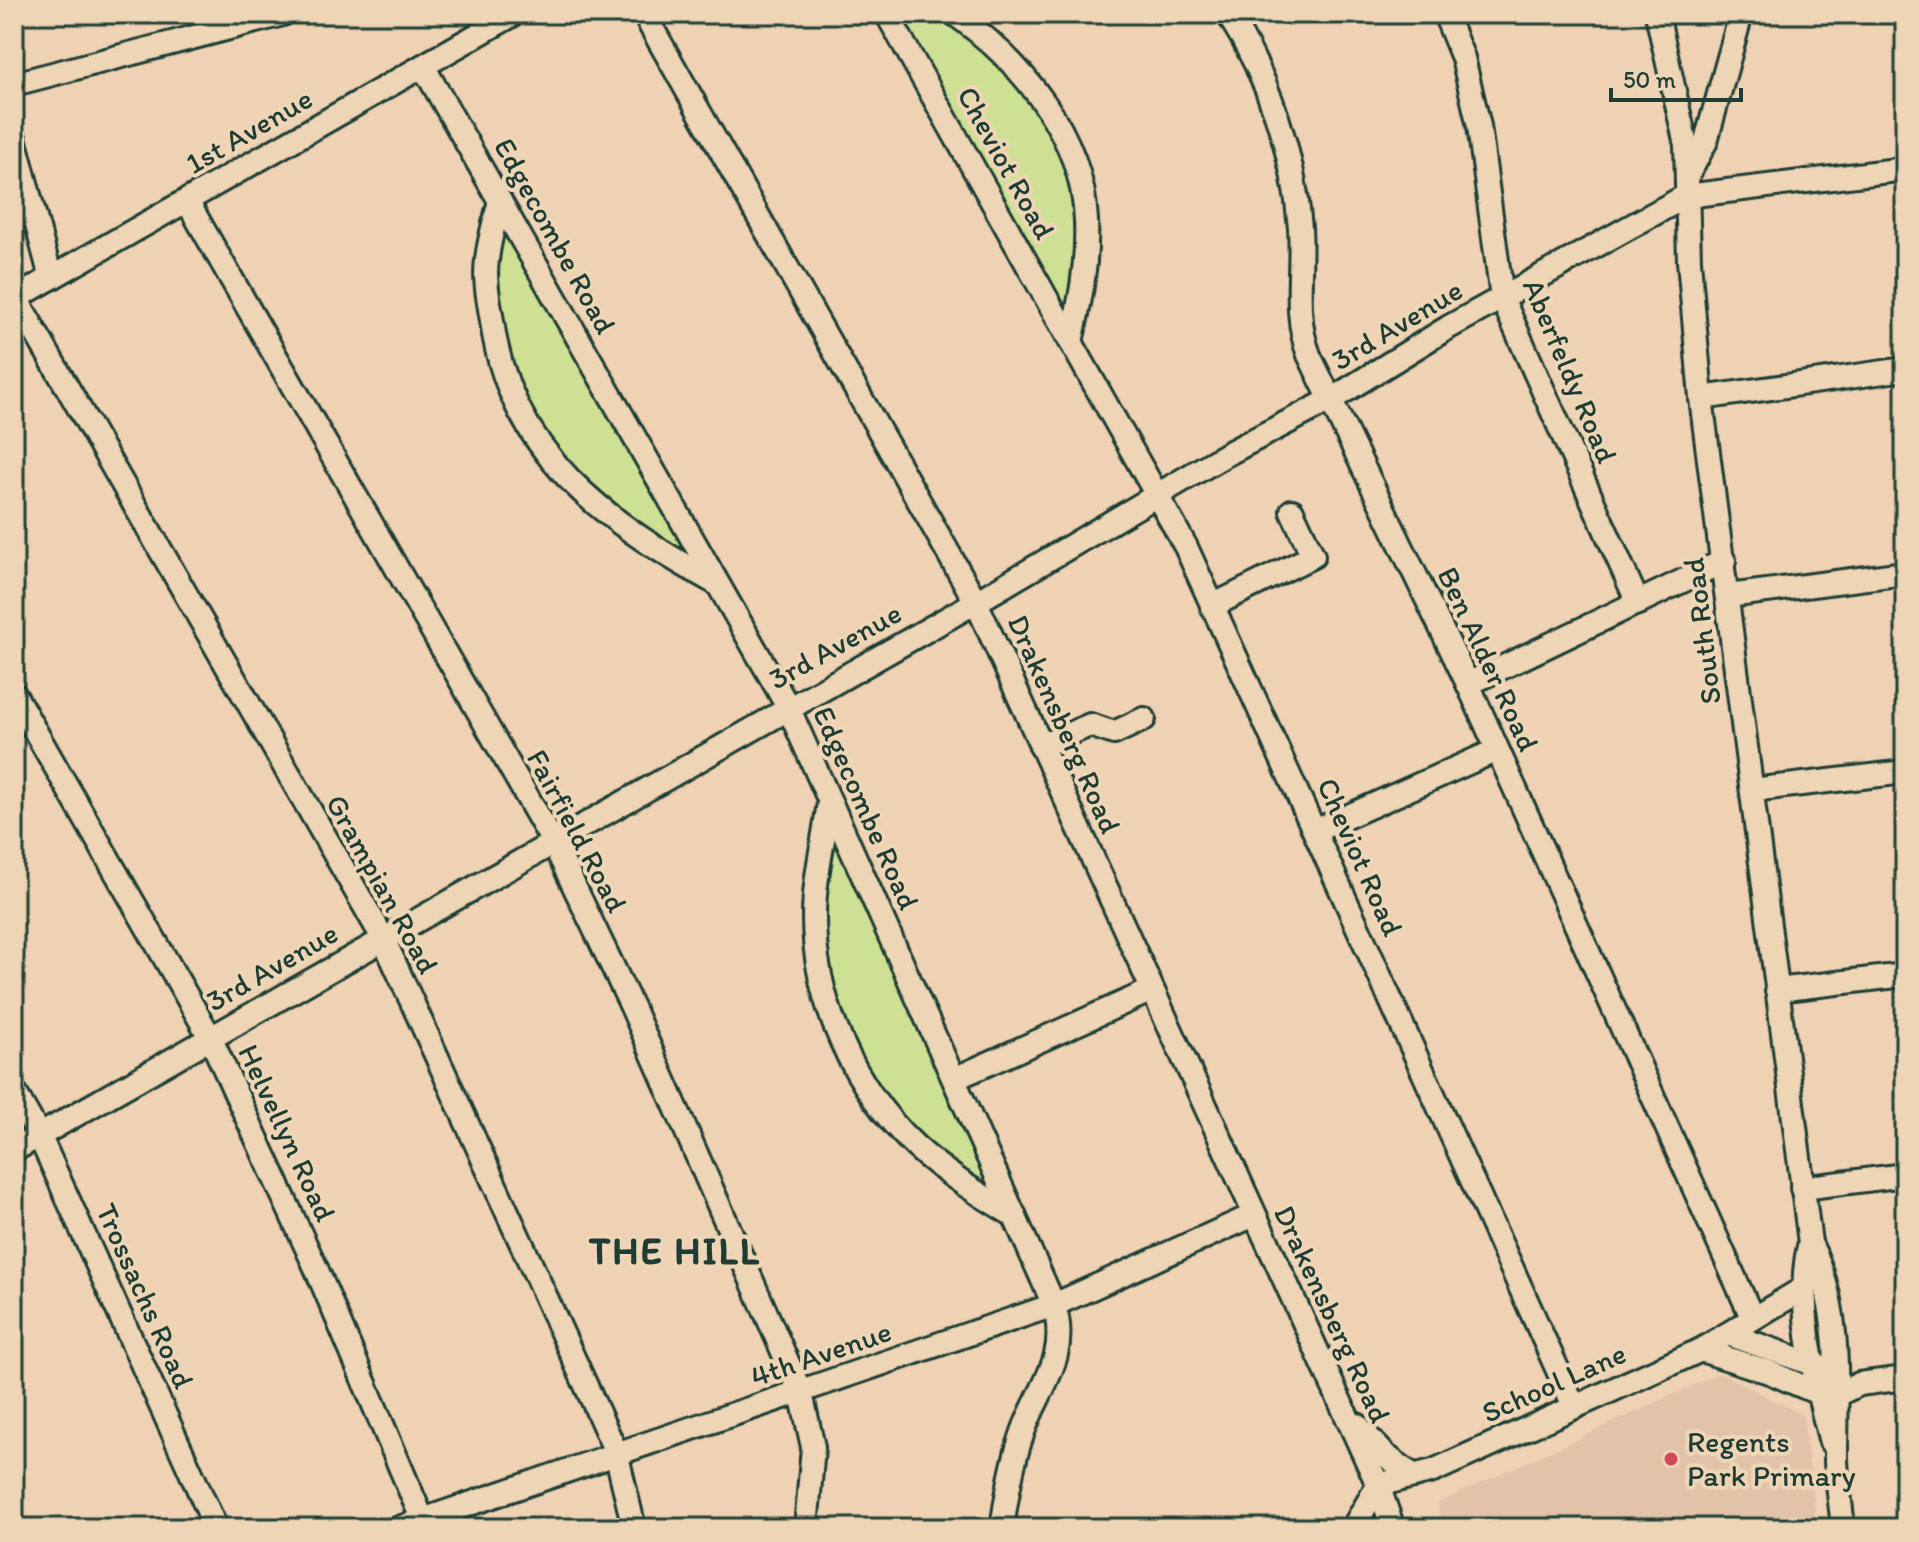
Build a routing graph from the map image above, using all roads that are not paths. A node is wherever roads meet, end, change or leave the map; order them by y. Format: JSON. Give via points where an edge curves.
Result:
{"nodes":[{"id":1,"x":283,"y":14,"type":"edge"},
{"id":2,"x":514,"y":14,"type":"edge"},
{"id":3,"x":644,"y":14,"type":"edge"},
{"id":4,"x":887,"y":14,"type":"edge"},
{"id":5,"x":955,"y":14,"type":"edge"},
{"id":6,"x":1228,"y":14,"type":"edge"},
{"id":7,"x":1445,"y":14,"type":"edge"},
{"id":8,"x":1657,"y":14,"type":"edge"},
{"id":9,"x":1741,"y":14,"type":"edge"},
{"id":10,"x":423,"y":66,"type":"junction"},
{"id":11,"x":14,"y":84,"type":"edge"},
{"id":12,"x":14,"y":138,"type":"edge"},
{"id":13,"x":1905,"y":169,"type":"edge"},
{"id":14,"x":1687,"y":185,"type":"junction"},
{"id":15,"x":187,"y":201,"type":"junction"},
{"id":16,"x":500,"y":201,"type":"junction"},
{"id":17,"x":51,"y":278,"type":"junction"},
{"id":18,"x":1502,"y":298,"type":"junction"},
{"id":19,"x":15,"y":299,"type":"edge"},
{"id":20,"x":1071,"y":342,"type":"junction"},
{"id":21,"x":1905,"y":369,"type":"edge"},
{"id":22,"x":1701,"y":398,"type":"junction"},
{"id":23,"x":1332,"y":399,"type":"junction"},
{"id":24,"x":1159,"y":496,"type":"junction"},
{"id":25,"x":1292,"y":511,"type":"dead end"},
{"id":26,"x":1724,"y":561,"type":"junction"},
{"id":27,"x":1905,"y":573,"type":"edge"},
{"id":28,"x":716,"y":583,"type":"junction"},
{"id":29,"x":1728,"y":596,"type":"junction"},
{"id":30,"x":976,"y":602,"type":"junction"},
{"id":31,"x":1638,"y":603,"type":"junction"},
{"id":32,"x":1212,"y":606,"type":"junction"},
{"id":33,"x":1468,"y":684,"type":"junction"},
{"id":34,"x":14,"y":694,"type":"edge"},
{"id":35,"x":788,"y":707,"type":"junction"},
{"id":36,"x":1144,"y":719,"type":"dead end"},
{"id":37,"x":1041,"y":746,"type":"junction"},
{"id":38,"x":1497,"y":750,"type":"junction"},
{"id":39,"x":1905,"y":772,"type":"edge"},
{"id":40,"x":1752,"y":790,"type":"junction"},
{"id":41,"x":830,"y":801,"type":"junction"},
{"id":42,"x":1317,"y":830,"type":"junction"},
{"id":43,"x":553,"y":842,"type":"junction"},
{"id":44,"x":383,"y":938,"type":"junction"},
{"id":45,"x":1905,"y":975,"type":"edge"},
{"id":46,"x":1152,"y":990,"type":"junction"},
{"id":47,"x":1777,"y":990,"type":"junction"},
{"id":48,"x":210,"y":1037,"type":"junction"},
{"id":49,"x":954,"y":1079,"type":"junction"},
{"id":50,"x":14,"y":1091,"type":"edge"},
{"id":51,"x":39,"y":1135,"type":"junction"},
{"id":52,"x":14,"y":1150,"type":"edge"},
{"id":53,"x":1905,"y":1175,"type":"edge"},
{"id":54,"x":1802,"y":1188,"type":"junction"},
{"id":55,"x":1254,"y":1215,"type":"junction"},
{"id":56,"x":1015,"y":1216,"type":"junction"},
{"id":57,"x":1810,"y":1243,"type":"junction"},
{"id":58,"x":1804,"y":1288,"type":"junction"},
{"id":59,"x":1054,"y":1305,"type":"junction"},
{"id":60,"x":1752,"y":1317,"type":"junction"},
{"id":61,"x":1728,"y":1334,"type":"junction"},
{"id":62,"x":1701,"y":1350,"type":"junction"},
{"id":63,"x":1815,"y":1367,"type":"junction"},
{"id":64,"x":1838,"y":1370,"type":"junction"},
{"id":65,"x":1905,"y":1378,"type":"edge"},
{"id":66,"x":1839,"y":1390,"type":"junction"},
{"id":67,"x":801,"y":1393,"type":"junction"},
{"id":68,"x":1574,"y":1406,"type":"junction"},
{"id":69,"x":1343,"y":1409,"type":"junction"},
{"id":70,"x":616,"y":1452,"type":"junction"},
{"id":71,"x":1423,"y":1473,"type":"junction"},
{"id":72,"x":1376,"y":1500,"type":"junction"},
{"id":73,"x":425,"y":1524,"type":"edge"},
{"id":74,"x":216,"y":1528,"type":"edge"},
{"id":75,"x":399,"y":1528,"type":"edge"},
{"id":76,"x":634,"y":1528,"type":"edge"},
{"id":77,"x":806,"y":1528,"type":"edge"},
{"id":78,"x":1002,"y":1528,"type":"edge"},
{"id":79,"x":1353,"y":1528,"type":"edge"},
{"id":80,"x":1393,"y":1528,"type":"edge"},
{"id":81,"x":1843,"y":1528,"type":"edge"}],
"edges":[{"from":1,"to":11,"type":"street"},
{"from":2,"to":10,"type":"street","name":"1st Avenue"},
{"from":3,"to":30,"type":"street","name":"Drakensberg Road"},
{"from":4,"to":20,"type":"street","name":"Cheviot Road"},
{"from":5,"to":20,"type":"street","name":"Cheviot Road","via":[[988,38],[1041,96],[1075,169],[1086,218],[1084,284]]},
{"from":6,"to":23,"type":"street","name":"Ben Alder Road","via":[[1261,74],[1292,175],[1300,229],[1301,335]]},
{"from":7,"to":18,"type":"street","name":"Aberfeldy Road","via":[[1463,58],[1479,126]]},
{"from":8,"to":14,"type":"street","name":"South Road","via":[[1671,67]]},
{"from":9,"to":14,"type":"street","via":[[1706,141]]},
{"from":10,"to":15,"type":"street","name":"1st Avenue"},
{"from":10,"to":16,"type":"street","name":"Edgecombe Road"},
{"from":12,"to":17,"type":"street"},
{"from":13,"to":14,"type":"street"},
{"from":14,"to":18,"type":"street","name":"3rd Avenue"},
{"from":14,"to":22,"type":"street","name":"South Road"},
{"from":15,"to":17,"type":"street","name":"1st Avenue"},
{"from":15,"to":43,"type":"street","name":"Fairfield Road"},
{"from":16,"to":28,"type":"street","name":"Edgecombe Road"},
{"from":16,"to":28,"type":"street","via":[[486,262],[488,291],[495,345],[525,422],[578,490],[640,539]]},
{"from":17,"to":19,"type":"street","name":"1st Avenue"},
{"from":18,"to":23,"type":"street","name":"3rd Avenue"},
{"from":18,"to":31,"type":"street","name":"Aberfeldy Road"},
{"from":19,"to":44,"type":"street","name":"Grampian Road"},
{"from":20,"to":24,"type":"street","name":"Cheviot Road"},
{"from":21,"to":22,"type":"street"},
{"from":22,"to":26,"type":"street","name":"South Road"},
{"from":23,"to":24,"type":"street","name":"3rd Avenue"},
{"from":23,"to":33,"type":"street","name":"Ben Alder Road"},
{"from":24,"to":30,"type":"street","name":"3rd Avenue"},
{"from":24,"to":32,"type":"street","name":"Cheviot Road"},
{"from":25,"to":32,"type":"street","via":[[1313,556]]},
{"from":26,"to":29,"type":"street","name":"South Road"},
{"from":26,"to":31,"type":"street"},
{"from":27,"to":29,"type":"street"},
{"from":28,"to":35,"type":"street","name":"Edgecombe Road"},
{"from":29,"to":40,"type":"street","name":"South Road"},
{"from":30,"to":35,"type":"street","name":"3rd Avenue"},
{"from":30,"to":37,"type":"street","name":"Drakensberg Road"},
{"from":31,"to":33,"type":"street"},
{"from":32,"to":42,"type":"street","name":"Cheviot Road"},
{"from":33,"to":38,"type":"street","name":"Ben Alder Road"},
{"from":34,"to":48,"type":"street","name":"Helvellyn Road"},
{"from":35,"to":41,"type":"street","name":"Edgecombe Road"},
{"from":35,"to":43,"type":"street","name":"3rd Avenue"},
{"from":36,"to":37,"type":"street","via":[[1114,733],[1090,725]]},
{"from":37,"to":46,"type":"street","name":"Drakensberg Road"},
{"from":38,"to":42,"type":"street"},
{"from":38,"to":60,"type":"street","name":"Ben Alder Road"},
{"from":39,"to":40,"type":"street"},
{"from":40,"to":47,"type":"street","name":"South Road"},
{"from":41,"to":49,"type":"street","name":"Edgecombe Road"},
{"from":41,"to":56,"type":"street","via":[[814,918],[827,1005],[847,1053],[871,1093],[915,1146]]},
{"from":42,"to":68,"type":"street","name":"Cheviot Road"},
{"from":43,"to":44,"type":"street","name":"3rd Avenue"},
{"from":43,"to":67,"type":"street","name":"Fairfield Road","via":[[632,1007]]},
{"from":44,"to":48,"type":"street","name":"3rd Avenue"},
{"from":44,"to":70,"type":"street","name":"Grampian Road"},
{"from":45,"to":47,"type":"street"},
{"from":46,"to":49,"type":"street"},
{"from":46,"to":55,"type":"street","name":"Drakensberg Road"},
{"from":47,"to":54,"type":"street","name":"South Road"},
{"from":48,"to":51,"type":"street","name":"3rd Avenue"},
{"from":48,"to":73,"type":"street","name":"Helvellyn Road"},
{"from":49,"to":56,"type":"street","name":"Edgecombe Road"},
{"from":50,"to":51,"type":"street","name":"Trossachs Road"},
{"from":51,"to":52,"type":"street","name":"3rd Avenue"},
{"from":51,"to":74,"type":"street","name":"Trossachs Road"},
{"from":53,"to":54,"type":"street"},
{"from":54,"to":57,"type":"street","name":"South Road"},
{"from":55,"to":59,"type":"street","name":"4th Avenue"},
{"from":55,"to":69,"type":"street","name":"Drakensberg Road"},
{"from":56,"to":59,"type":"street","name":"Edgecombe Road"},
{"from":57,"to":58,"type":"street","name":"South Road"},
{"from":57,"to":64,"type":"street","name":"South Road","via":[[1822,1267]]},
{"from":58,"to":60,"type":"street","name":"School Lane"},
{"from":58,"to":63,"type":"street","name":"South Road"},
{"from":59,"to":67,"type":"street","name":"4th Avenue"},
{"from":59,"to":78,"type":"street","name":"Edgecombe Road","via":[[1060,1344],[1024,1430]]},
{"from":60,"to":61,"type":"street","name":"School Lane"},
{"from":61,"to":62,"type":"street","name":"School Lane"},
{"from":61,"to":63,"type":"street"},
{"from":62,"to":66,"type":"street"},
{"from":62,"to":68,"type":"street","name":"School Lane"},
{"from":63,"to":64,"type":"street"},
{"from":63,"to":66,"type":"street","name":"South Road"},
{"from":64,"to":66,"type":"street"},
{"from":65,"to":66,"type":"street"},
{"from":66,"to":81,"type":"street","name":"South Road","via":[[1836,1462]]},
{"from":67,"to":70,"type":"street","name":"4th Avenue"},
{"from":67,"to":77,"type":"street","name":"Fairfield Road","via":[[813,1447]]},
{"from":68,"to":71,"type":"street","name":"School Lane"},
{"from":69,"to":71,"type":"street","via":[[1385,1455]]},
{"from":69,"to":72,"type":"street","name":"Drakensberg Road"},
{"from":70,"to":73,"type":"street","name":"4th Avenue"},
{"from":70,"to":76,"type":"street","name":"Grampian Road"},
{"from":71,"to":72,"type":"street","name":"School Lane"},
{"from":72,"to":79,"type":"street"},
{"from":72,"to":80,"type":"street","name":"Drakensberg Road"},
{"from":73,"to":75,"type":"street","name":"4th Avenue"}]}
